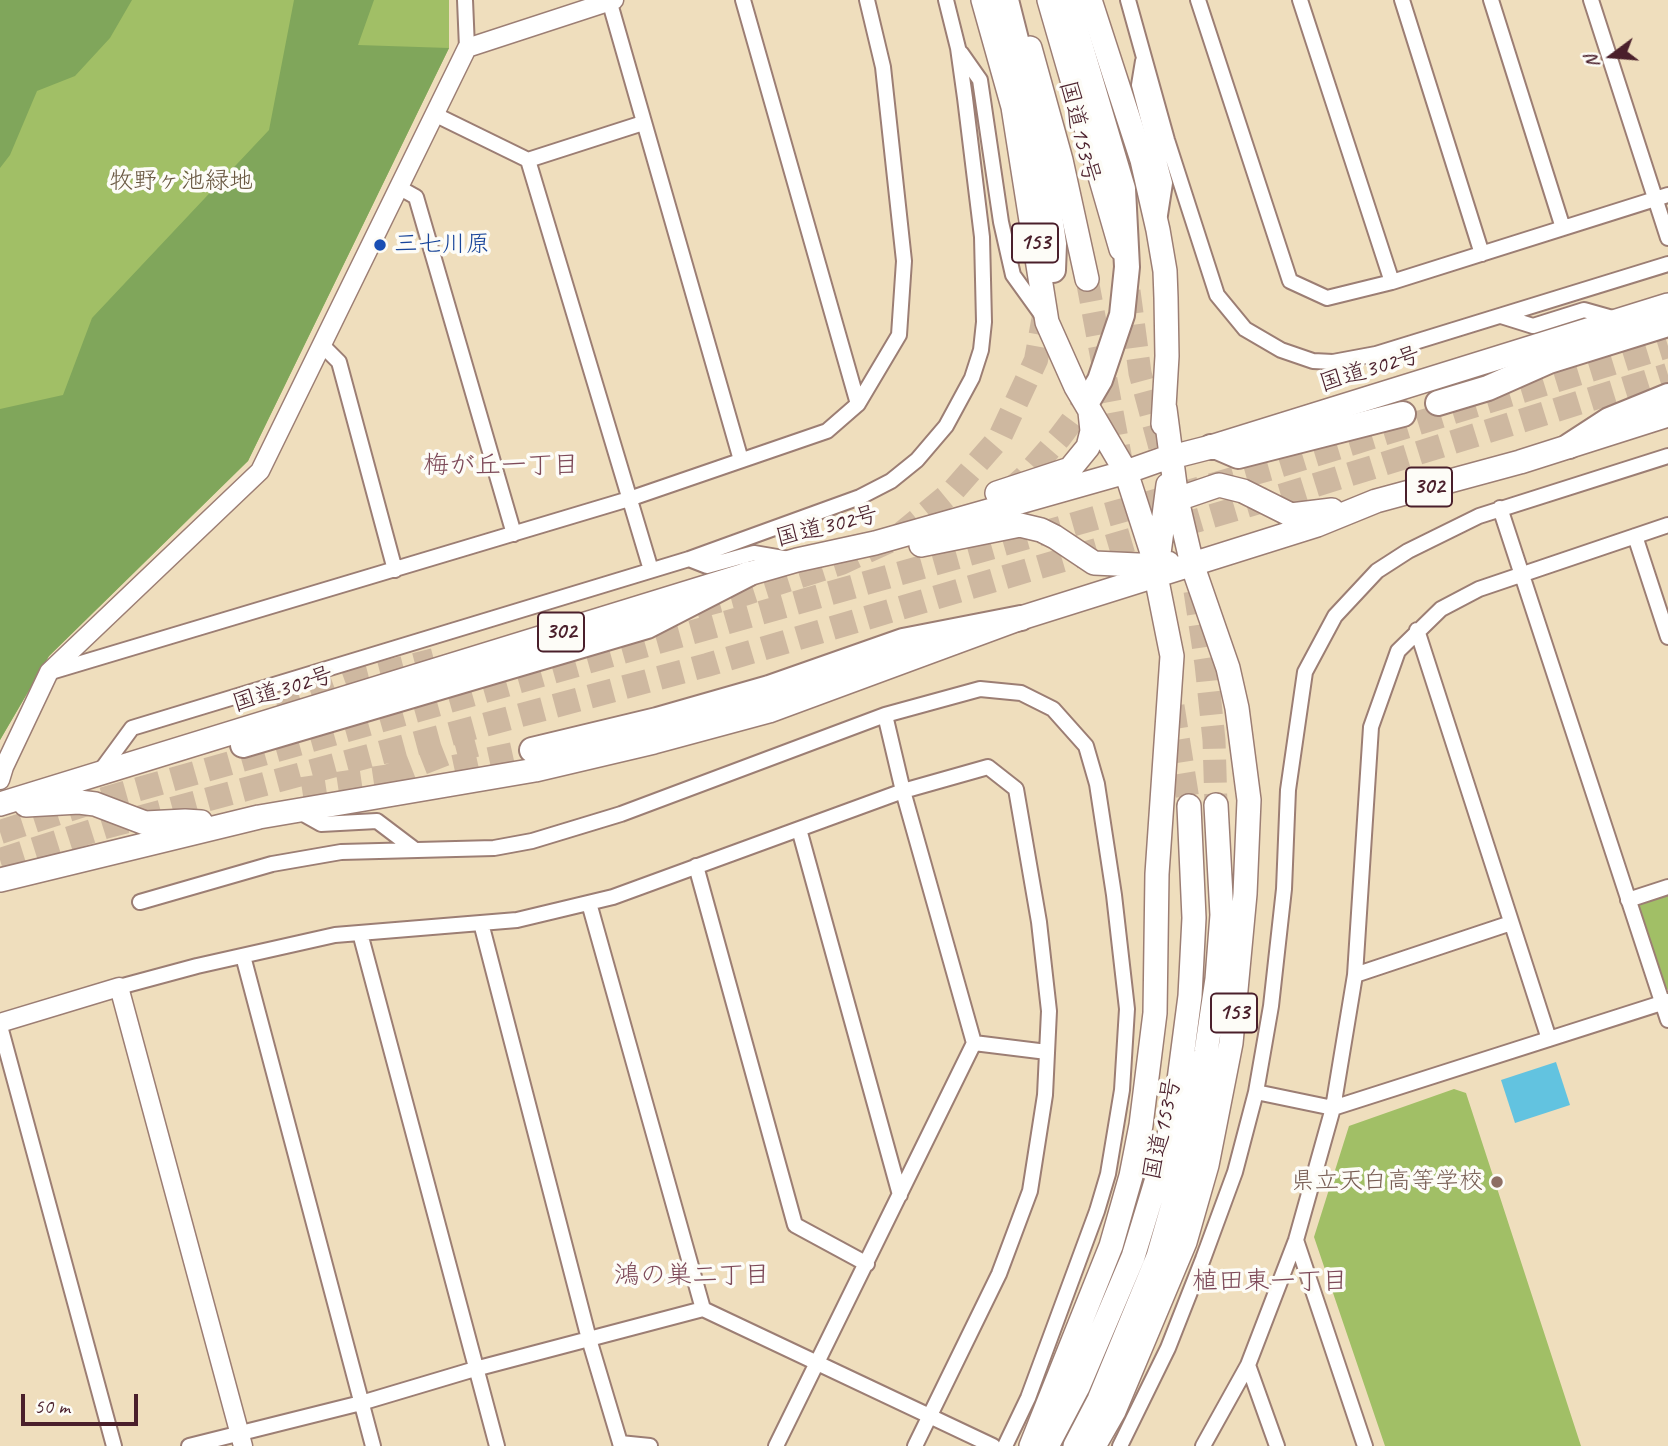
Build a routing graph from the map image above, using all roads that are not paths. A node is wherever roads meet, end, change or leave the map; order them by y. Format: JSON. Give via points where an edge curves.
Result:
{"nodes":[{"id":1,"x":465,"y":0,"type":"edge"},
{"id":2,"x":743,"y":0,"type":"edge"},
{"id":3,"x":867,"y":0,"type":"edge"},
{"id":4,"x":946,"y":0,"type":"edge"},
{"id":5,"x":982,"y":0,"type":"edge"},
{"id":6,"x":1006,"y":0,"type":"edge"},
{"id":7,"x":1017,"y":0,"type":"edge"},
{"id":8,"x":1049,"y":0,"type":"edge"},
{"id":9,"x":1067,"y":0,"type":"edge"},
{"id":10,"x":1090,"y":0,"type":"edge"},
{"id":11,"x":1128,"y":0,"type":"edge"},
{"id":12,"x":1198,"y":0,"type":"edge"},
{"id":13,"x":1300,"y":0,"type":"edge"},
{"id":14,"x":1402,"y":0,"type":"edge"},
{"id":15,"x":1491,"y":0,"type":"edge"},
{"id":16,"x":1591,"y":0,"type":"edge"},
{"id":17,"x":611,"y":1,"type":"edge"},
{"id":18,"x":467,"y":48,"type":"junction"},
{"id":19,"x":958,"y":48,"type":"junction"},
{"id":20,"x":1144,"y":56,"type":"junction"},
{"id":21,"x":434,"y":114,"type":"junction"},
{"id":22,"x":643,"y":123,"type":"junction"},
{"id":23,"x":528,"y":160,"type":"junction"},
{"id":24,"x":398,"y":187,"type":"junction"},
{"id":25,"x":1662,"y":197,"type":"edge"},
{"id":26,"x":1563,"y":228,"type":"junction"},
{"id":27,"x":1158,"y":230,"type":"junction"},
{"id":28,"x":1668,"y":238,"type":"edge"},
{"id":29,"x":1482,"y":254,"type":"junction"},
{"id":30,"x":1668,"y":264,"type":"edge"},
{"id":31,"x":1126,"y":267,"type":"tunnel mouth"},
{"id":32,"x":1053,"y":270,"type":"dead end"},
{"id":33,"x":1087,"y":279,"type":"tunnel mouth"},
{"id":34,"x":1392,"y":282,"type":"junction"},
{"id":35,"x":1668,"y":305,"type":"edge"},
{"id":36,"x":1500,"y":315,"type":"junction"},
{"id":37,"x":1622,"y":320,"type":"junction"},
{"id":38,"x":1047,"y":322,"type":"junction"},
{"id":39,"x":1668,"y":324,"type":"edge"},
{"id":40,"x":322,"y":345,"type":"junction"},
{"id":41,"x":1668,"y":396,"type":"edge"},
{"id":42,"x":1090,"y":403,"type":"junction"},
{"id":43,"x":858,"y":404,"type":"junction"},
{"id":44,"x":1435,"y":404,"type":"dead end"},
{"id":45,"x":1404,"y":414,"type":"dead end"},
{"id":46,"x":1668,"y":415,"type":"edge"},
{"id":47,"x":1569,"y":446,"type":"junction"},
{"id":48,"x":1181,"y":456,"type":"junction"},
{"id":49,"x":1668,"y":456,"type":"edge"},
{"id":50,"x":741,"y":460,"type":"junction"},
{"id":51,"x":1126,"y":472,"type":"junction"},
{"id":52,"x":629,"y":499,"type":"junction"},
{"id":53,"x":1165,"y":499,"type":"junction"},
{"id":54,"x":1376,"y":501,"type":"junction"},
{"id":55,"x":1500,"y":508,"type":"junction"},
{"id":56,"x":1668,"y":525,"type":"edge"},
{"id":57,"x":514,"y":534,"type":"junction"},
{"id":58,"x":1635,"y":536,"type":"junction"},
{"id":59,"x":1149,"y":541,"type":"junction"},
{"id":60,"x":875,"y":543,"type":"junction"},
{"id":61,"x":689,"y":559,"type":"junction"},
{"id":62,"x":802,"y":559,"type":"junction"},
{"id":63,"x":1192,"y":564,"type":"junction"},
{"id":64,"x":1150,"y":569,"type":"junction"},
{"id":65,"x":395,"y":570,"type":"junction"},
{"id":66,"x":651,"y":570,"type":"junction"},
{"id":67,"x":748,"y":574,"type":"junction"},
{"id":68,"x":1520,"y":574,"type":"junction"},
{"id":69,"x":1021,"y":618,"type":"junction"},
{"id":70,"x":1417,"y":630,"type":"junction"},
{"id":71,"x":1668,"y":637,"type":"edge"},
{"id":72,"x":49,"y":673,"type":"junction"},
{"id":73,"x":885,"y":715,"type":"junction"},
{"id":74,"x":243,"y":745,"type":"dead end"},
{"id":75,"x":532,"y":750,"type":"tunnel mouth"},
{"id":76,"x":98,"y":774,"type":"junction"},
{"id":77,"x":0,"y":780,"type":"edge"},
{"id":78,"x":903,"y":791,"type":"junction"},
{"id":79,"x":1216,"y":804,"type":"tunnel mouth"},
{"id":80,"x":0,"y":805,"type":"edge"},
{"id":81,"x":1189,"y":806,"type":"tunnel mouth"},
{"id":82,"x":295,"y":810,"type":"junction"},
{"id":83,"x":225,"y":825,"type":"junction"},
{"id":84,"x":799,"y":829,"type":"junction"},
{"id":85,"x":414,"y":849,"type":"junction"},
{"id":86,"x":696,"y":866,"type":"junction"},
{"id":87,"x":0,"y":880,"type":"edge"},
{"id":88,"x":1668,"y":887,"type":"edge"},
{"id":89,"x":1628,"y":900,"type":"junction"},
{"id":90,"x":139,"y":902,"type":"dead end"},
{"id":91,"x":589,"y":902,"type":"junction"},
{"id":92,"x":481,"y":923,"type":"junction"},
{"id":93,"x":1511,"y":923,"type":"junction"},
{"id":94,"x":360,"y":933,"type":"junction"},
{"id":95,"x":243,"y":956,"type":"junction"},
{"id":96,"x":1355,"y":975,"type":"junction"},
{"id":97,"x":119,"y":987,"type":"junction"},
{"id":98,"x":1665,"y":1002,"type":"edge"},
{"id":99,"x":1668,"y":1020,"type":"edge"},
{"id":100,"x":0,"y":1024,"type":"edge"},
{"id":101,"x":1549,"y":1039,"type":"junction"},
{"id":102,"x":974,"y":1043,"type":"junction"},
{"id":103,"x":1047,"y":1052,"type":"junction"},
{"id":104,"x":1256,"y":1092,"type":"junction"},
{"id":105,"x":1333,"y":1108,"type":"junction"},
{"id":106,"x":900,"y":1195,"type":"junction"},
{"id":107,"x":1296,"y":1240,"type":"junction"},
{"id":108,"x":867,"y":1264,"type":"junction"},
{"id":109,"x":703,"y":1308,"type":"junction"},
{"id":110,"x":589,"y":1339,"type":"junction"},
{"id":111,"x":818,"y":1363,"type":"junction"},
{"id":112,"x":1248,"y":1365,"type":"junction"},
{"id":113,"x":475,"y":1369,"type":"junction"},
{"id":114,"x":360,"y":1403,"type":"junction"},
{"id":115,"x":930,"y":1416,"type":"junction"},
{"id":116,"x":241,"y":1439,"type":"edge"},
{"id":117,"x":621,"y":1445,"type":"edge"},
{"id":118,"x":114,"y":1446,"type":"edge"},
{"id":119,"x":189,"y":1446,"type":"edge"},
{"id":120,"x":373,"y":1446,"type":"edge"},
{"id":121,"x":497,"y":1446,"type":"edge"},
{"id":122,"x":650,"y":1446,"type":"edge"},
{"id":123,"x":776,"y":1446,"type":"edge"},
{"id":124,"x":915,"y":1446,"type":"edge"},
{"id":125,"x":993,"y":1446,"type":"edge"},
{"id":126,"x":1005,"y":1446,"type":"edge"},
{"id":127,"x":1031,"y":1446,"type":"edge"},
{"id":128,"x":1047,"y":1446,"type":"edge"},
{"id":129,"x":1075,"y":1446,"type":"edge"},
{"id":130,"x":1094,"y":1446,"type":"edge"},
{"id":131,"x":1120,"y":1446,"type":"edge"},
{"id":132,"x":1203,"y":1446,"type":"edge"},
{"id":133,"x":1277,"y":1446,"type":"edge"},
{"id":134,"x":1365,"y":1446,"type":"edge"}],
"edges":[{"from":1,"to":18,"type":"street"},
{"from":2,"to":43,"type":"street"},
{"from":3,"to":43,"type":"street","via":[[883,67],[904,261],[900,335]]},
{"from":4,"to":19,"type":"street"},
{"from":5,"to":38,"type":"highway","number":"153","via":[[1013,107]]},
{"from":6,"to":32,"type":"highway","via":[[1043,165]]},
{"from":7,"to":33,"type":"highway","name":"国道153号","number":"153","via":[[1061,160]]},
{"from":8,"to":31,"type":"highway","name":"国道153号"},
{"from":9,"to":42,"type":"highway","via":[[1123,189],[1127,267],[1122,315]]},
{"from":10,"to":27,"type":"highway","number":"153","via":[[1142,160]]},
{"from":11,"to":20,"type":"street"},
{"from":12,"to":34,"type":"street","via":[[1290,281],[1327,298]]},
{"from":13,"to":34,"type":"street"},
{"from":14,"to":29,"type":"street"},
{"from":15,"to":26,"type":"street"},
{"from":16,"to":25,"type":"street"},
{"from":17,"to":18,"type":"street"},
{"from":17,"to":22,"type":"street"},
{"from":18,"to":21,"type":"street"},
{"from":19,"to":38,"type":"street","via":[[980,80],[1013,275]]},
{"from":19,"to":61,"type":"street","via":[[982,237],[984,322],[972,378],[946,426],[918,460],[891,481],[860,497]]},
{"from":20,"to":27,"type":"street","via":[[1139,85],[1165,183]]},
{"from":20,"to":36,"type":"street","via":[[1217,295],[1245,329],[1281,350],[1313,361],[1333,362],[1376,354]]},
{"from":21,"to":23,"type":"street"},
{"from":21,"to":24,"type":"street"},
{"from":22,"to":23,"type":"street"},
{"from":22,"to":50,"type":"street"},
{"from":23,"to":52,"type":"street"},
{"from":24,"to":40,"type":"street"},
{"from":24,"to":57,"type":"street","via":[[416,197]]},
{"from":25,"to":26,"type":"street"},
{"from":25,"to":28,"type":"street"},
{"from":26,"to":29,"type":"street"},
{"from":27,"to":48,"type":"highway","number":"153","via":[[1165,284],[1165,409]]},
{"from":29,"to":34,"type":"street"},
{"from":30,"to":36,"type":"street"},
{"from":35,"to":37,"type":"highway","name":"国道302号","number":"302"},
{"from":36,"to":37,"type":"street","via":[[1533,326],[1584,310]]},
{"from":37,"to":48,"type":"highway","name":"国道302号","number":"302"},
{"from":38,"to":42,"type":"highway","number":"153","via":[[1076,387]]},
{"from":39,"to":44,"type":"highway","via":[[1549,361],[1488,388]]},
{"from":40,"to":65,"type":"street","via":[[339,362]]},
{"from":40,"to":72,"type":"street","via":[[260,471]]},
{"from":41,"to":47,"type":"highway","via":[[1609,420]]},
{"from":42,"to":51,"type":"highway","number":"153"},
{"from":42,"to":60,"type":"highway","number":"302","via":[[1088,447],[1070,469],[910,520]]},
{"from":43,"to":50,"type":"street","via":[[827,431]]},
{"from":45,"to":48,"type":"highway","via":[[1238,456],[1217,446]]},
{"from":46,"to":47,"type":"highway","number":"302"},
{"from":47,"to":54,"type":"highway","number":"302"},
{"from":48,"to":51,"type":"highway","name":"国道302号","number":"302"},
{"from":48,"to":53,"type":"highway","number":"153"},
{"from":49,"to":55,"type":"street"},
{"from":50,"to":52,"type":"street"},
{"from":51,"to":53,"type":"highway"},
{"from":51,"to":59,"type":"highway","number":"153"},
{"from":51,"to":60,"type":"highway","name":"国道302号","number":"302"},
{"from":52,"to":57,"type":"street"},
{"from":52,"to":66,"type":"street"},
{"from":53,"to":54,"type":"highway","number":"302","via":[[1219,485],[1291,515]]},
{"from":53,"to":59,"type":"highway","number":"153"},
{"from":53,"to":63,"type":"highway","number":"153"},
{"from":53,"to":64,"type":"highway","number":"153"},
{"from":54,"to":63,"type":"highway","number":"302","via":[[1317,525]]},
{"from":55,"to":68,"type":"street"},
{"from":55,"to":104,"type":"street","via":[[1408,551],[1377,571],[1335,616],[1305,672],[1288,790],[1284,889],[1271,1006]]},
{"from":56,"to":58,"type":"street"},
{"from":57,"to":65,"type":"street"},
{"from":58,"to":68,"type":"street"},
{"from":58,"to":71,"type":"street"},
{"from":59,"to":64,"type":"highway","number":"153"},
{"from":60,"to":62,"type":"highway","name":"国道302号","number":"302"},
{"from":61,"to":62,"type":"street","via":[[707,566],[754,553]]},
{"from":61,"to":66,"type":"street"},
{"from":62,"to":64,"type":"highway","number":"302","via":[[864,558],[1020,525],[1048,533],[1094,562]]},
{"from":62,"to":67,"type":"highway","name":"国道302号","number":"302"},
{"from":63,"to":64,"type":"highway","number":"302"},
{"from":63,"to":130,"type":"highway","number":"153","via":[[1228,668],[1249,800],[1231,1042],[1207,1165],[1185,1241],[1114,1411]]},
{"from":64,"to":69,"type":"highway","number":"302","via":[[1118,587]]},
{"from":64,"to":127,"type":"highway","number":"153","via":[[1172,656],[1157,874],[1155,1013],[1140,1125],[1111,1247]]},
{"from":65,"to":72,"type":"street"},
{"from":66,"to":76,"type":"street","via":[[132,728]]},
{"from":67,"to":74,"type":"highway","via":[[647,626]]},
{"from":67,"to":76,"type":"highway","name":"国道302号","number":"302"},
{"from":68,"to":70,"type":"street","via":[[1441,609]]},
{"from":68,"to":89,"type":"street"},
{"from":69,"to":75,"type":"highway","via":[[903,641],[769,688]]},
{"from":69,"to":82,"type":"highway","number":"302","via":[[769,711],[654,742],[535,770]]},
{"from":70,"to":93,"type":"street"},
{"from":70,"to":96,"type":"street","via":[[1398,651],[1371,727]]},
{"from":72,"to":77,"type":"street"},
{"from":73,"to":78,"type":"street"},
{"from":73,"to":85,"type":"street","via":[[621,814],[532,841],[494,848]]},
{"from":73,"to":126,"type":"street","via":[[980,689],[1021,693],[1053,709],[1086,746],[1097,784],[1127,1009],[1122,1090],[1097,1211],[1028,1398]]},
{"from":76,"to":80,"type":"highway","name":"国道302号","number":"302"},
{"from":78,"to":84,"type":"street"},
{"from":78,"to":102,"type":"street"},
{"from":78,"to":103,"type":"street","via":[[988,767],[1016,789],[1039,922],[1049,1011]]},
{"from":79,"to":129,"type":"highway","name":"国道153号","number":"153","via":[[1222,915],[1218,966],[1187,1156],[1158,1257]]},
{"from":80,"to":83,"type":"highway","via":[[79,802],[145,823]]},
{"from":81,"to":128,"type":"highway","name":"国道153号","number":"153","via":[[1194,918],[1190,996],[1171,1126],[1133,1257],[1078,1387]]},
{"from":82,"to":83,"type":"highway","number":"302"},
{"from":82,"to":85,"type":"street","via":[[321,824],[377,821]]},
{"from":83,"to":87,"type":"highway","number":"302"},
{"from":84,"to":86,"type":"street"},
{"from":84,"to":106,"type":"street"},
{"from":85,"to":90,"type":"street","via":[[341,852],[272,864]]},
{"from":86,"to":91,"type":"street"},
{"from":86,"to":108,"type":"street","via":[[795,1225]]},
{"from":88,"to":89,"type":"street"},
{"from":89,"to":98,"type":"street"},
{"from":91,"to":92,"type":"street","via":[[517,920]]},
{"from":91,"to":109,"type":"street"},
{"from":92,"to":94,"type":"street"},
{"from":92,"to":110,"type":"street"},
{"from":93,"to":96,"type":"street"},
{"from":93,"to":101,"type":"street"},
{"from":94,"to":95,"type":"street"},
{"from":94,"to":113,"type":"street"},
{"from":95,"to":97,"type":"street"},
{"from":95,"to":114,"type":"street"},
{"from":96,"to":105,"type":"street"},
{"from":97,"to":100,"type":"street"},
{"from":97,"to":116,"type":"street"},
{"from":98,"to":99,"type":"street"},
{"from":98,"to":101,"type":"street"},
{"from":100,"to":118,"type":"street"},
{"from":101,"to":105,"type":"street"},
{"from":102,"to":103,"type":"street"},
{"from":102,"to":106,"type":"street"},
{"from":103,"to":115,"type":"street","via":[[1030,1191],[999,1274]]},
{"from":104,"to":105,"type":"street"},
{"from":104,"to":131,"type":"street","via":[[1235,1171],[1203,1259],[1168,1348]]},
{"from":105,"to":107,"type":"street"},
{"from":106,"to":108,"type":"street"},
{"from":107,"to":112,"type":"street"},
{"from":107,"to":134,"type":"street"},
{"from":108,"to":111,"type":"street"},
{"from":109,"to":110,"type":"street"},
{"from":109,"to":111,"type":"street"},
{"from":110,"to":113,"type":"street"},
{"from":110,"to":117,"type":"street"},
{"from":111,"to":115,"type":"street"},
{"from":111,"to":123,"type":"street"},
{"from":112,"to":132,"type":"street"},
{"from":112,"to":133,"type":"street"},
{"from":113,"to":114,"type":"street"},
{"from":113,"to":121,"type":"street"},
{"from":114,"to":116,"type":"street"},
{"from":114,"to":120,"type":"street"},
{"from":115,"to":124,"type":"street"},
{"from":115,"to":125,"type":"street"},
{"from":116,"to":119,"type":"street"},
{"from":117,"to":122,"type":"street"}]}
